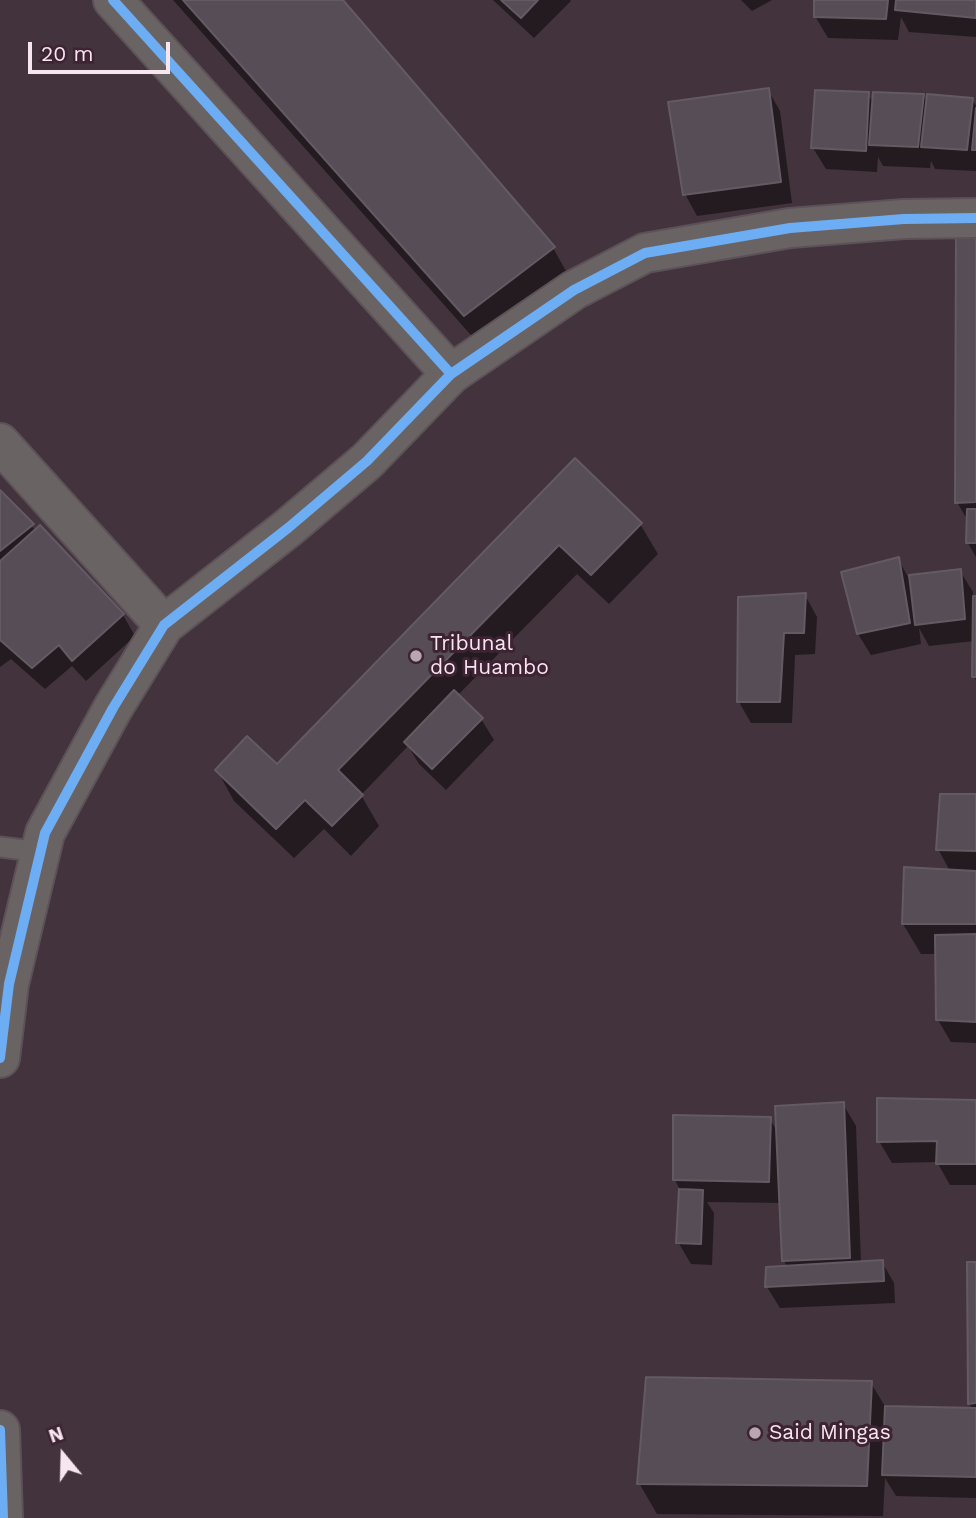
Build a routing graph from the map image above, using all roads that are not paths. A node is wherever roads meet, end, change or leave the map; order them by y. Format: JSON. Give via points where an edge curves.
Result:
{"nodes":[{"id":1,"x":113,"y":0,"type":"edge"},
{"id":2,"x":976,"y":218,"type":"edge"},
{"id":3,"x":451,"y":374,"type":"junction"},
{"id":4,"x":0,"y":443,"type":"edge"},
{"id":5,"x":164,"y":625,"type":"junction"},
{"id":6,"x":0,"y":847,"type":"edge"},
{"id":7,"x":40,"y":852,"type":"junction"},
{"id":8,"x":0,"y":1058,"type":"edge"},
{"id":9,"x":0,"y":1430,"type":"edge"},
{"id":10,"x":3,"y":1518,"type":"edge"}],
"edges":[{"from":1,"to":3,"type":"street"},
{"from":2,"to":3,"type":"street","via":[[790,228],[645,253],[574,290]]},
{"from":3,"to":5,"type":"street","via":[[367,461]]},
{"from":4,"to":5,"type":"street"},
{"from":5,"to":7,"type":"street","via":[[57,810]]},
{"from":6,"to":7,"type":"lane"},
{"from":7,"to":8,"type":"street","via":[[9,984]]},
{"from":9,"to":10,"type":"street"}]}
